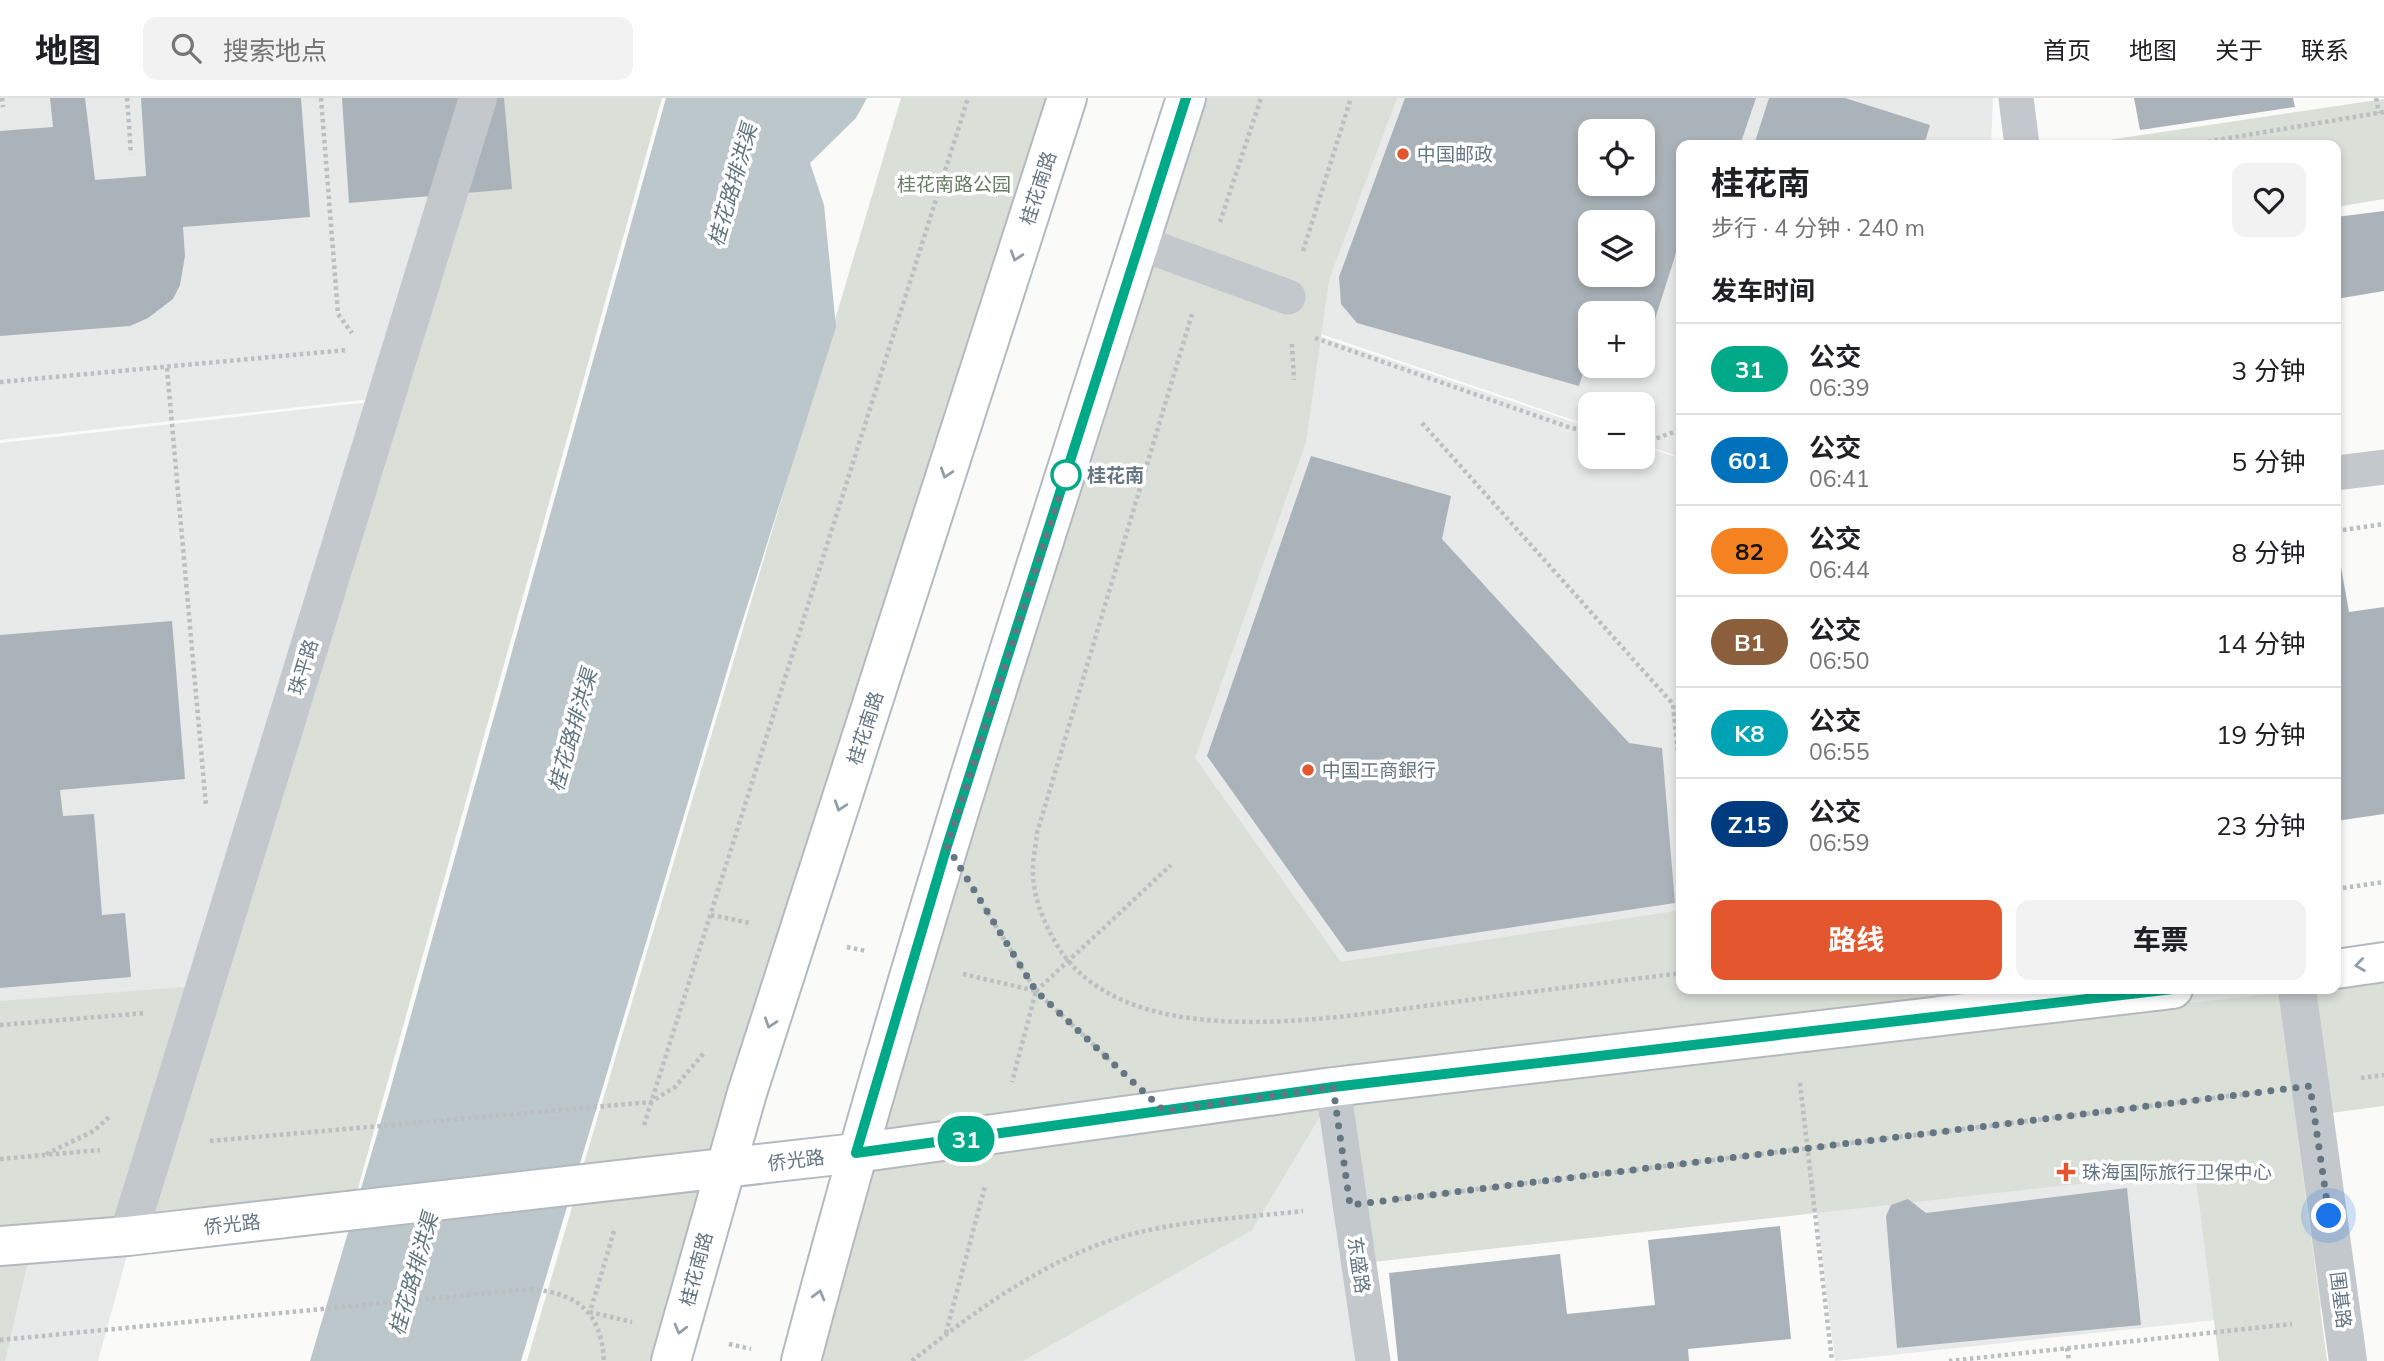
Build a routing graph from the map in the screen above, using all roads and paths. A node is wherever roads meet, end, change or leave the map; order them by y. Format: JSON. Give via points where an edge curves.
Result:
{"nodes":[{"id":1,"x":2,"y":98,"type":"edge"},
{"id":2,"x":127,"y":98,"type":"edge"},
{"id":3,"x":321,"y":98,"type":"edge"},
{"id":4,"x":478,"y":98,"type":"edge"},
{"id":5,"x":968,"y":98,"type":"edge"},
{"id":6,"x":1067,"y":98,"type":"edge"},
{"id":7,"x":1186,"y":98,"type":"edge"},
{"id":8,"x":1261,"y":98,"type":"edge"},
{"id":9,"x":1351,"y":98,"type":"edge"},
{"id":10,"x":2016,"y":98,"type":"edge"},
{"id":11,"x":2376,"y":98,"type":"edge"},
{"id":12,"x":3,"y":107,"type":"dead end"},
{"id":13,"x":2381,"y":112,"type":"edge"},
{"id":14,"x":2021,"y":140,"type":"edge"},
{"id":15,"x":2228,"y":140,"type":"edge"},
{"id":16,"x":131,"y":153,"type":"dead end"},
{"id":17,"x":1140,"y":243,"type":"junction"},
{"id":18,"x":1206,"y":267,"type":"junction"},
{"id":19,"x":1289,"y":313,"type":"junction"},
{"id":20,"x":358,"y":340,"type":"dead end"},
{"id":21,"x":351,"y":350,"type":"dead end"},
{"id":22,"x":167,"y":368,"type":"junction"},
{"id":23,"x":1294,"y":380,"type":"dead end"},
{"id":24,"x":0,"y":382,"type":"edge"},
{"id":25,"x":1422,"y":423,"type":"dead end"},
{"id":26,"x":1578,"y":429,"type":"edge"},
{"id":27,"x":1676,"y":431,"type":"edge"},
{"id":28,"x":1655,"y":439,"type":"edge"},
{"id":29,"x":2384,"y":467,"type":"edge"},
{"id":30,"x":2341,"y":472,"type":"edge"},
{"id":31,"x":2384,"y":524,"type":"edge"},
{"id":32,"x":2341,"y":530,"type":"edge"},
{"id":33,"x":1676,"y":734,"type":"edge"},
{"id":34,"x":207,"y":816,"type":"dead end"},
{"id":35,"x":947,"y":846,"type":"junction"},
{"id":36,"x":1171,"y":865,"type":"dead end"},
{"id":37,"x":2384,"y":882,"type":"edge"},
{"id":38,"x":2341,"y":887,"type":"edge"},
{"id":39,"x":1065,"y":961,"type":"junction"},
{"id":40,"x":2384,"y":962,"type":"edge"},
{"id":41,"x":2341,"y":968,"type":"edge"},
{"id":42,"x":1676,"y":974,"type":"edge"},
{"id":43,"x":1036,"y":991,"type":"junction"},
{"id":44,"x":2089,"y":994,"type":"edge"},
{"id":45,"x":2298,"y":994,"type":"edge"},
{"id":46,"x":1954,"y":1002,"type":"edge"},
{"id":47,"x":155,"y":1012,"type":"dead end"},
{"id":48,"x":0,"y":1025,"type":"edge"},
{"id":49,"x":1794,"y":1033,"type":"junction"},
{"id":50,"x":2384,"y":1074,"type":"edge"},
{"id":51,"x":2310,"y":1086,"type":"junction"},
{"id":52,"x":1333,"y":1087,"type":"junction"},
{"id":53,"x":619,"y":1105,"type":"dead end"},
{"id":54,"x":1164,"y":1111,"type":"junction"},
{"id":55,"x":332,"y":1130,"type":"dead end"},
{"id":56,"x":1808,"y":1150,"type":"junction"},
{"id":57,"x":856,"y":1153,"type":"junction"},
{"id":58,"x":723,"y":1169,"type":"junction"},
{"id":59,"x":629,"y":1180,"type":"junction"},
{"id":60,"x":1350,"y":1205,"type":"junction"},
{"id":61,"x":128,"y":1236,"type":"junction"},
{"id":62,"x":0,"y":1246,"type":"edge"},
{"id":63,"x":590,"y":1312,"type":"junction"},
{"id":64,"x":2343,"y":1318,"type":"junction"},
{"id":65,"x":0,"y":1340,"type":"edge"},
{"id":66,"x":675,"y":1347,"type":"edge"},
{"id":67,"x":2067,"y":1348,"type":"junction"},
{"id":68,"x":802,"y":1360,"type":"edge"},
{"id":69,"x":604,"y":1361,"type":"edge"},
{"id":70,"x":912,"y":1361,"type":"edge"},
{"id":71,"x":1373,"y":1361,"type":"edge"},
{"id":72,"x":1832,"y":1361,"type":"edge"},
{"id":73,"x":1949,"y":1361,"type":"edge"},
{"id":74,"x":2069,"y":1361,"type":"edge"},
{"id":75,"x":2348,"y":1361,"type":"edge"}],
"edges":[{"from":1,"to":12,"type":"path"},
{"from":2,"to":16,"type":"path"},
{"from":3,"to":20,"type":"path","via":[[338,314]]},
{"from":4,"to":61,"type":"street","name":"珠平路"},
{"from":5,"to":59,"type":"path"},
{"from":6,"to":58,"type":"main road","name":"桂花南路","one_way":true},
{"from":7,"to":17,"type":"main road"},
{"from":8,"to":18,"type":"path"},
{"from":9,"to":19,"type":"path"},
{"from":10,"to":14,"type":"lane"},
{"from":11,"to":13,"type":"path"},
{"from":13,"to":15,"type":"path"},
{"from":17,"to":18,"type":"lane"},
{"from":17,"to":35,"type":"main road"},
{"from":18,"to":19,"type":"lane"},
{"from":18,"to":39,"type":"path","via":[[1037,833],[1033,875],[1042,918]]},
{"from":19,"to":23,"type":"path"},
{"from":19,"to":26,"type":"path"},
{"from":21,"to":22,"type":"path"},
{"from":22,"to":24,"type":"path"},
{"from":22,"to":34,"type":"path"},
{"from":25,"to":33,"type":"path","via":[[1673,704]]},
{"from":27,"to":28,"type":"path"},
{"from":29,"to":30,"type":"lane"},
{"from":31,"to":32,"type":"path"},
{"from":35,"to":43,"type":"path"},
{"from":35,"to":57,"type":"main road"},
{"from":36,"to":39,"type":"path"},
{"from":37,"to":38,"type":"path"},
{"from":39,"to":42,"type":"path","via":[[1104,993],[1167,1016],[1250,1021],[1329,1018]]},
{"from":39,"to":43,"type":"path"},
{"from":40,"to":41,"type":"main road","one_way":true},
{"from":43,"to":54,"type":"path"},
{"from":44,"to":46,"type":"main road","name":"侨光路"},
{"from":45,"to":51,"type":"street","name":"围基路"},
{"from":46,"to":49,"type":"main road","name":"侨光路"},
{"from":47,"to":48,"type":"path"},
{"from":49,"to":52,"type":"main road","name":"侨光路"},
{"from":49,"to":56,"type":"path"},
{"from":50,"to":51,"type":"path"},
{"from":51,"to":56,"type":"path"},
{"from":51,"to":64,"type":"street","name":"围基路"},
{"from":52,"to":54,"type":"main road","name":"侨光路"},
{"from":52,"to":60,"type":"lane","name":"东盛路"},
{"from":53,"to":55,"type":"path"},
{"from":54,"to":57,"type":"main road","name":"侨光路"},
{"from":56,"to":60,"type":"path"},
{"from":56,"to":72,"type":"path"},
{"from":57,"to":58,"type":"main road","name":"侨光路"},
{"from":68,"to":57,"type":"main road","one_way":true},
{"from":58,"to":59,"type":"main road","name":"侨光路"},
{"from":58,"to":66,"type":"main road","name":"桂花南路","one_way":true},
{"from":59,"to":61,"type":"main road","name":"侨光路"},
{"from":59,"to":63,"type":"path"},
{"from":60,"to":70,"type":"path","via":[[1161,1228],[1117,1239],[1021,1285]]},
{"from":60,"to":71,"type":"lane","name":"东盛路"},
{"from":61,"to":62,"type":"main road","name":"侨光路"},
{"from":63,"to":65,"type":"path","via":[[553,1291],[516,1290]]},
{"from":63,"to":66,"type":"path"},
{"from":63,"to":69,"type":"path","via":[[602,1335]]},
{"from":64,"to":67,"type":"path"},
{"from":64,"to":75,"type":"street","name":"围基路"},
{"from":66,"to":68,"type":"path"},
{"from":67,"to":73,"type":"path"},
{"from":67,"to":74,"type":"path"}]}
